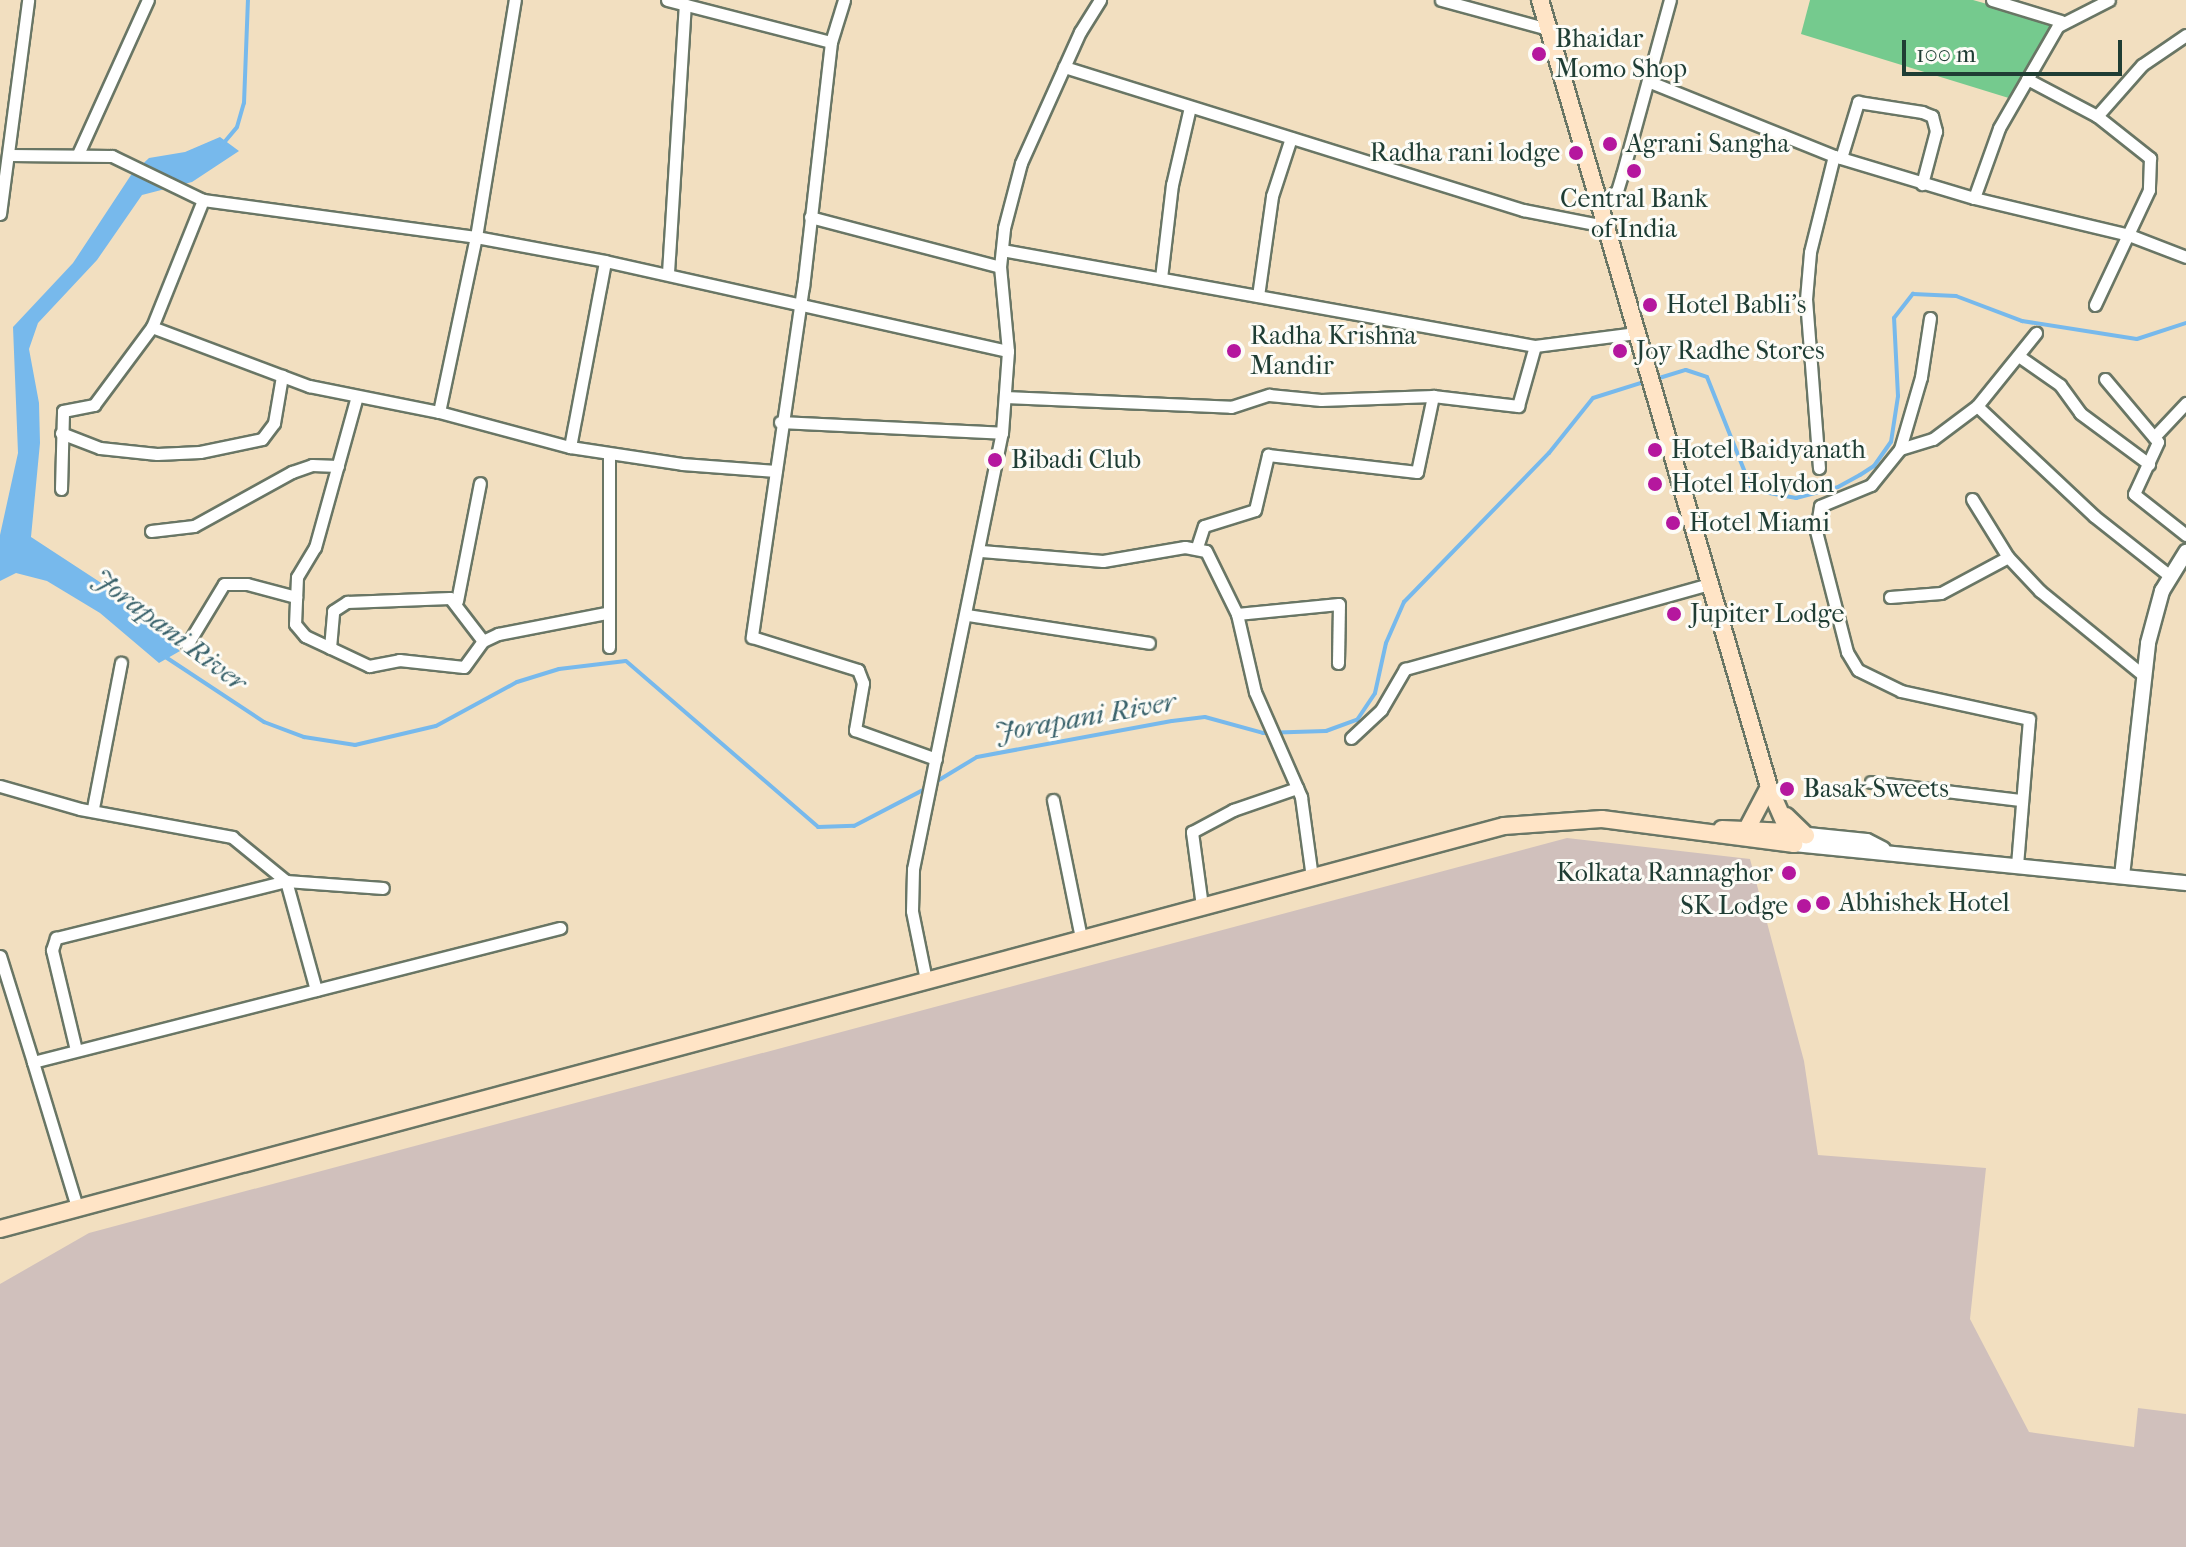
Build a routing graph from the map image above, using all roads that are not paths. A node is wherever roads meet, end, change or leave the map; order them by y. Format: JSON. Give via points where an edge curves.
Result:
{"nodes":[{"id":1,"x":28,"y":0,"type":"edge"},
{"id":2,"x":148,"y":0,"type":"edge"},
{"id":3,"x":515,"y":0,"type":"edge"},
{"id":4,"x":667,"y":0,"type":"edge"},
{"id":5,"x":844,"y":0,"type":"edge"},
{"id":6,"x":1441,"y":0,"type":"edge"},
{"id":7,"x":1540,"y":0,"type":"edge"},
{"id":8,"x":1670,"y":0,"type":"edge"},
{"id":9,"x":1992,"y":0,"type":"edge"},
{"id":10,"x":2109,"y":0,"type":"edge"},
{"id":11,"x":1095,"y":1,"type":"edge"},
{"id":12,"x":685,"y":5,"type":"junction"},
{"id":13,"x":2061,"y":21,"type":"junction"},
{"id":14,"x":1548,"y":29,"type":"junction"},
{"id":15,"x":2186,"y":35,"type":"edge"},
{"id":16,"x":831,"y":42,"type":"junction"},
{"id":17,"x":1064,"y":67,"type":"junction"},
{"id":18,"x":2027,"y":79,"type":"junction"},
{"id":19,"x":1650,"y":82,"type":"junction"},
{"id":20,"x":1190,"y":107,"type":"junction"},
{"id":21,"x":2097,"y":116,"type":"junction"},
{"id":22,"x":1291,"y":138,"type":"junction"},
{"id":23,"x":78,"y":154,"type":"junction"},
{"id":24,"x":10,"y":155,"type":"junction"},
{"id":25,"x":1837,"y":157,"type":"junction"},
{"id":26,"x":1922,"y":184,"type":"junction"},
{"id":27,"x":1974,"y":198,"type":"junction"},
{"id":28,"x":203,"y":200,"type":"junction"},
{"id":29,"x":1599,"y":206,"type":"junction"},
{"id":30,"x":0,"y":214,"type":"edge"},
{"id":31,"x":810,"y":217,"type":"junction"},
{"id":32,"x":1605,"y":226,"type":"junction"},
{"id":33,"x":2129,"y":235,"type":"junction"},
{"id":34,"x":476,"y":237,"type":"junction"},
{"id":35,"x":1002,"y":250,"type":"junction"},
{"id":36,"x":2186,"y":257,"type":"edge"},
{"id":37,"x":605,"y":261,"type":"junction"},
{"id":38,"x":1000,"y":267,"type":"junction"},
{"id":39,"x":668,"y":273,"type":"junction"},
{"id":40,"x":1161,"y":278,"type":"junction"},
{"id":41,"x":1258,"y":296,"type":"junction"},
{"id":42,"x":2095,"y":305,"type":"dead end"},
{"id":43,"x":799,"y":308,"type":"junction"},
{"id":44,"x":1930,"y":318,"type":"dead end"},
{"id":45,"x":152,"y":327,"type":"junction"},
{"id":46,"x":2036,"y":333,"type":"dead end"},
{"id":47,"x":1638,"y":338,"type":"junction"},
{"id":48,"x":1535,"y":346,"type":"junction"},
{"id":49,"x":1008,"y":351,"type":"junction"},
{"id":50,"x":2020,"y":357,"type":"junction"},
{"id":51,"x":282,"y":376,"type":"junction"},
{"id":52,"x":2105,"y":379,"type":"dead end"},
{"id":53,"x":357,"y":396,"type":"junction"},
{"id":54,"x":1433,"y":396,"type":"junction"},
{"id":55,"x":1005,"y":397,"type":"junction"},
{"id":56,"x":2186,"y":403,"type":"edge"},
{"id":57,"x":1977,"y":406,"type":"junction"},
{"id":58,"x":439,"y":412,"type":"junction"},
{"id":59,"x":780,"y":422,"type":"junction"},
{"id":60,"x":61,"y":433,"type":"junction"},
{"id":61,"x":1002,"y":433,"type":"junction"},
{"id":62,"x":2154,"y":437,"type":"junction"},
{"id":63,"x":570,"y":447,"type":"junction"},
{"id":64,"x":1900,"y":449,"type":"junction"},
{"id":65,"x":609,"y":455,"type":"junction"},
{"id":66,"x":2149,"y":464,"type":"junction"},
{"id":67,"x":338,"y":466,"type":"junction"},
{"id":68,"x":1819,"y":468,"type":"dead end"},
{"id":69,"x":776,"y":471,"type":"junction"},
{"id":70,"x":480,"y":483,"type":"dead end"},
{"id":71,"x":61,"y":489,"type":"dead end"},
{"id":72,"x":1972,"y":499,"type":"dead end"},
{"id":73,"x":151,"y":531,"type":"dead end"},
{"id":74,"x":2186,"y":535,"type":"edge"},
{"id":75,"x":1197,"y":547,"type":"junction"},
{"id":76,"x":981,"y":551,"type":"junction"},
{"id":77,"x":2186,"y":552,"type":"edge"},
{"id":78,"x":2008,"y":557,"type":"junction"},
{"id":79,"x":2170,"y":576,"type":"junction"},
{"id":80,"x":1709,"y":584,"type":"junction"},
{"id":81,"x":296,"y":597,"type":"junction"},
{"id":82,"x":1890,"y":597,"type":"dead end"},
{"id":83,"x":457,"y":601,"type":"junction"},
{"id":84,"x":606,"y":613,"type":"junction"},
{"id":85,"x":1237,"y":614,"type":"junction"},
{"id":86,"x":967,"y":615,"type":"junction"},
{"id":87,"x":483,"y":641,"type":"junction"},
{"id":88,"x":1149,"y":643,"type":"dead end"},
{"id":89,"x":187,"y":645,"type":"dead end"},
{"id":90,"x":609,"y":647,"type":"dead end"},
{"id":91,"x":330,"y":648,"type":"junction"},
{"id":92,"x":121,"y":663,"type":"dead end"},
{"id":93,"x":1338,"y":663,"type":"dead end"},
{"id":94,"x":2143,"y":675,"type":"junction"},
{"id":95,"x":1351,"y":738,"type":"dead end"},
{"id":96,"x":935,"y":761,"type":"junction"},
{"id":97,"x":1871,"y":782,"type":"dead end"},
{"id":98,"x":0,"y":786,"type":"edge"},
{"id":99,"x":1769,"y":787,"type":"junction"},
{"id":100,"x":1297,"y":788,"type":"junction"},
{"id":101,"x":1053,"y":800,"type":"dead end"},
{"id":102,"x":2019,"y":800,"type":"junction"},
{"id":103,"x":93,"y":808,"type":"junction"},
{"id":104,"x":1748,"y":827,"type":"junction"},
{"id":105,"x":1717,"y":831,"type":"junction"},
{"id":106,"x":1796,"y":837,"type":"junction"},
{"id":107,"x":2017,"y":865,"type":"junction"},
{"id":108,"x":2122,"y":876,"type":"junction"},
{"id":109,"x":1312,"y":877,"type":"junction"},
{"id":110,"x":286,"y":881,"type":"junction"},
{"id":111,"x":2186,"y":883,"type":"edge"},
{"id":112,"x":383,"y":888,"type":"dead end"},
{"id":113,"x":1202,"y":906,"type":"junction"},
{"id":114,"x":560,"y":928,"type":"dead end"},
{"id":115,"x":1081,"y":938,"type":"junction"},
{"id":116,"x":0,"y":956,"type":"edge"},
{"id":117,"x":926,"y":980,"type":"junction"},
{"id":118,"x":316,"y":990,"type":"junction"},
{"id":119,"x":76,"y":1050,"type":"junction"},
{"id":120,"x":33,"y":1062,"type":"junction"},
{"id":121,"x":77,"y":1207,"type":"junction"},
{"id":122,"x":0,"y":1229,"type":"edge"}],
"edges":[{"from":1,"to":24,"type":"street"},
{"from":2,"to":23,"type":"street"},
{"from":3,"to":34,"type":"street"},
{"from":4,"to":12,"type":"street"},
{"from":5,"to":16,"type":"street"},
{"from":6,"to":14,"type":"street"},
{"from":7,"to":14,"type":"main road"},
{"from":8,"to":19,"type":"street"},
{"from":9,"to":13,"type":"street"},
{"from":10,"to":13,"type":"street"},
{"from":11,"to":17,"type":"street"},
{"from":12,"to":16,"type":"street"},
{"from":12,"to":39,"type":"street"},
{"from":13,"to":18,"type":"street"},
{"from":14,"to":29,"type":"main road"},
{"from":15,"to":21,"type":"street","via":[[2142,65]]},
{"from":16,"to":31,"type":"street"},
{"from":17,"to":20,"type":"street"},
{"from":17,"to":35,"type":"street","via":[[1021,163]]},
{"from":18,"to":21,"type":"street"},
{"from":18,"to":27,"type":"street","via":[[1994,140]]},
{"from":19,"to":25,"type":"street"},
{"from":19,"to":29,"type":"street","via":[[1617,191]]},
{"from":20,"to":22,"type":"street"},
{"from":20,"to":40,"type":"street","via":[[1172,185]]},
{"from":21,"to":33,"type":"street","via":[[2150,158],[2149,190]]},
{"from":22,"to":32,"type":"street","via":[[1523,210]]},
{"from":22,"to":41,"type":"street","via":[[1272,196]]},
{"from":23,"to":24,"type":"street"},
{"from":23,"to":28,"type":"street","via":[[112,156]]},
{"from":24,"to":30,"type":"street"},
{"from":25,"to":26,"type":"street"},
{"from":25,"to":26,"type":"street","via":[[1858,102],[1922,112],[1932,116],[1936,131]]},
{"from":25,"to":68,"type":"street","via":[[1810,252],[1806,299]]},
{"from":26,"to":27,"type":"street"},
{"from":27,"to":33,"type":"street"},
{"from":28,"to":34,"type":"street"},
{"from":28,"to":45,"type":"street"},
{"from":29,"to":32,"type":"main road"},
{"from":31,"to":38,"type":"street"},
{"from":31,"to":43,"type":"street"},
{"from":32,"to":47,"type":"main road"},
{"from":33,"to":36,"type":"street"},
{"from":33,"to":42,"type":"street"},
{"from":34,"to":37,"type":"street"},
{"from":34,"to":58,"type":"street"},
{"from":35,"to":38,"type":"street"},
{"from":35,"to":40,"type":"street"},
{"from":37,"to":39,"type":"street"},
{"from":37,"to":63,"type":"street"},
{"from":38,"to":49,"type":"street"},
{"from":39,"to":43,"type":"street"},
{"from":40,"to":41,"type":"street"},
{"from":41,"to":48,"type":"street"},
{"from":43,"to":49,"type":"street"},
{"from":43,"to":59,"type":"street"},
{"from":44,"to":64,"type":"street","via":[[1915,404]]},
{"from":45,"to":51,"type":"street"},
{"from":45,"to":60,"type":"street","via":[[94,405],[63,411]]},
{"from":46,"to":50,"type":"street"},
{"from":47,"to":48,"type":"street"},
{"from":47,"to":80,"type":"main road"},
{"from":48,"to":54,"type":"street","via":[[1518,406]]},
{"from":49,"to":55,"type":"street"},
{"from":50,"to":57,"type":"street"},
{"from":50,"to":66,"type":"street","via":[[2060,385],[2080,413]]},
{"from":51,"to":53,"type":"street"},
{"from":51,"to":60,"type":"street","via":[[274,423],[262,439],[200,452],[157,454],[100,448]]},
{"from":52,"to":62,"type":"street"},
{"from":53,"to":58,"type":"street"},
{"from":53,"to":67,"type":"street"},
{"from":54,"to":55,"type":"street","via":[[1321,400],[1269,395],[1231,407]]},
{"from":54,"to":75,"type":"street","via":[[1417,472],[1268,455],[1255,510],[1204,526]]},
{"from":55,"to":61,"type":"street"},
{"from":56,"to":62,"type":"street"},
{"from":57,"to":64,"type":"street","via":[[1933,439]]},
{"from":57,"to":79,"type":"street","via":[[2094,516]]},
{"from":58,"to":63,"type":"street"},
{"from":59,"to":61,"type":"street"},
{"from":59,"to":69,"type":"street"},
{"from":60,"to":71,"type":"street"},
{"from":61,"to":76,"type":"street"},
{"from":62,"to":66,"type":"street","via":[[2158,448]]},
{"from":63,"to":65,"type":"street"},
{"from":64,"to":102,"type":"street","via":[[1871,485],[1816,511],[1847,652],[1872,682],[2029,719]]},
{"from":65,"to":69,"type":"street"},
{"from":65,"to":84,"type":"street"},
{"from":66,"to":74,"type":"street","via":[[2134,494]]},
{"from":67,"to":73,"type":"street","via":[[312,465],[211,519]]},
{"from":67,"to":81,"type":"street","via":[[315,547],[299,568]]},
{"from":69,"to":96,"type":"street","via":[[752,637],[858,670],[863,683],[855,730]]},
{"from":70,"to":83,"type":"street"},
{"from":72,"to":78,"type":"street"},
{"from":75,"to":76,"type":"street","via":[[1103,561]]},
{"from":75,"to":85,"type":"street","via":[[1206,551]]},
{"from":76,"to":86,"type":"street"},
{"from":77,"to":79,"type":"street"},
{"from":78,"to":82,"type":"street","via":[[1941,593]]},
{"from":78,"to":94,"type":"street","via":[[2071,621]]},
{"from":79,"to":94,"type":"street","via":[[2154,613]]},
{"from":80,"to":95,"type":"street","via":[[1405,669],[1381,710]]},
{"from":80,"to":99,"type":"main road"},
{"from":81,"to":89,"type":"street","via":[[247,584],[224,584]]},
{"from":81,"to":91,"type":"street","via":[[298,630]]},
{"from":83,"to":87,"type":"street"},
{"from":83,"to":91,"type":"street","via":[[337,605]]},
{"from":84,"to":87,"type":"street"},
{"from":84,"to":90,"type":"street"},
{"from":85,"to":93,"type":"street","via":[[1339,604]]},
{"from":85,"to":100,"type":"street","via":[[1265,721]]},
{"from":86,"to":88,"type":"street"},
{"from":86,"to":96,"type":"street"},
{"from":87,"to":91,"type":"street","via":[[464,667],[454,668],[399,660],[377,668]]},
{"from":92,"to":103,"type":"street"},
{"from":94,"to":108,"type":"street"},
{"from":96,"to":117,"type":"street","via":[[920,828],[912,911]]},
{"from":97,"to":102,"type":"street"},
{"from":98,"to":103,"type":"street"},
{"from":99,"to":104,"type":"main road"},
{"from":99,"to":106,"type":"main road"},
{"from":100,"to":109,"type":"street"},
{"from":100,"to":113,"type":"street","via":[[1233,810],[1192,832]]},
{"from":101,"to":115,"type":"street"},
{"from":102,"to":107,"type":"street"},
{"from":103,"to":110,"type":"street","via":[[232,837]]},
{"from":104,"to":105,"type":"main road"},
{"from":104,"to":106,"type":"main road"},
{"from":105,"to":106,"type":"main road"},
{"from":105,"to":109,"type":"main road","via":[[1590,818],[1530,821]]},
{"from":106,"to":107,"type":"street","via":[[1867,841],[1883,849]]},
{"from":107,"to":108,"type":"street"},
{"from":108,"to":111,"type":"street"},
{"from":109,"to":113,"type":"main road"},
{"from":110,"to":112,"type":"street"},
{"from":110,"to":118,"type":"street"},
{"from":110,"to":119,"type":"street","via":[[56,938],[52,950]]},
{"from":113,"to":115,"type":"main road"},
{"from":114,"to":118,"type":"street"},
{"from":115,"to":117,"type":"main road"},
{"from":116,"to":120,"type":"street"},
{"from":117,"to":121,"type":"main road"},
{"from":118,"to":119,"type":"street"},
{"from":119,"to":120,"type":"street"},
{"from":120,"to":121,"type":"street"},
{"from":121,"to":122,"type":"main road"}]}
